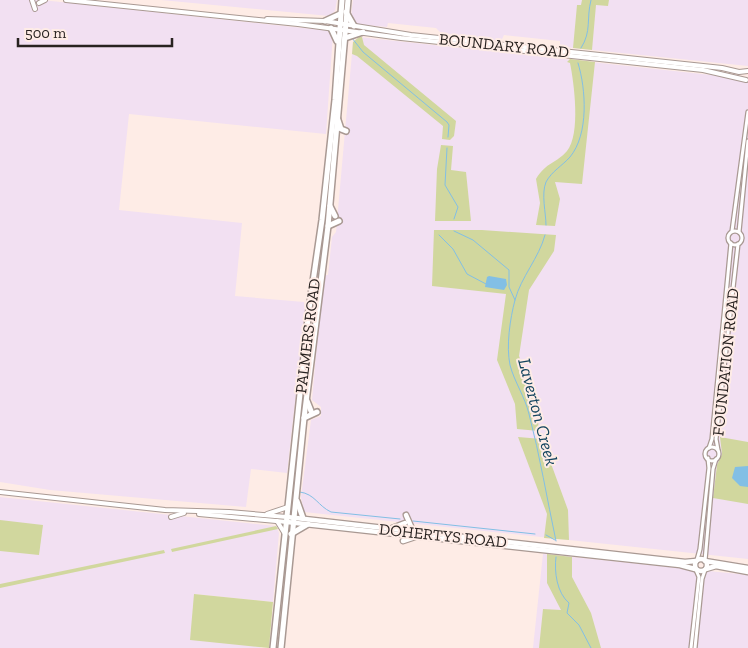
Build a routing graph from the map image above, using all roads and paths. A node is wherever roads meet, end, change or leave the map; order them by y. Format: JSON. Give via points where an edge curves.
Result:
{"nodes":[{"id":1,"x":32,"y":0,"type":"edge"},
{"id":2,"x":45,"y":0,"type":"edge"},
{"id":3,"x":66,"y":0,"type":"edge"},
{"id":4,"x":83,"y":0,"type":"edge"},
{"id":5,"x":342,"y":0,"type":"edge"},
{"id":6,"x":348,"y":0,"type":"edge"},
{"id":7,"x":94,"y":2,"type":"junction"},
{"id":8,"x":39,"y":4,"type":"dead end"},
{"id":9,"x":35,"y":9,"type":"dead end"},
{"id":10,"x":346,"y":12,"type":"junction"},
{"id":11,"x":340,"y":14,"type":"junction"},
{"id":12,"x":281,"y":19,"type":"junction"},
{"id":13,"x":260,"y":20,"type":"junction"},
{"id":14,"x":325,"y":21,"type":"junction"},
{"id":15,"x":286,"y":22,"type":"junction"},
{"id":16,"x":354,"y":26,"type":"junction"},
{"id":17,"x":342,"y":27,"type":"junction"},
{"id":18,"x":332,"y":28,"type":"junction"},
{"id":19,"x":387,"y":30,"type":"junction"},
{"id":20,"x":363,"y":32,"type":"junction"},
{"id":21,"x":394,"y":36,"type":"junction"},
{"id":22,"x":345,"y":38,"type":"junction"},
{"id":23,"x":338,"y":43,"type":"junction"},
{"id":24,"x":469,"y":43,"type":"junction"},
{"id":25,"x":503,"y":44,"type":"junction"},
{"id":26,"x":507,"y":49,"type":"junction"},
{"id":27,"x":611,"y":58,"type":"junction"},
{"id":28,"x":748,"y":71,"type":"edge"},
{"id":29,"x":747,"y":81,"type":"edge"},
{"id":30,"x":748,"y":112,"type":"edge"},
{"id":31,"x":336,"y":116,"type":"junction"},
{"id":32,"x":334,"y":139,"type":"junction"},
{"id":33,"x":748,"y":141,"type":"edge"},
{"id":34,"x":330,"y":206,"type":"junction"},
{"id":35,"x":328,"y":226,"type":"junction"},
{"id":36,"x":732,"y":231,"type":"junction"},
{"id":37,"x":739,"y":232,"type":"junction"},
{"id":38,"x":731,"y":244,"type":"junction"},
{"id":39,"x":738,"y":244,"type":"junction"},
{"id":40,"x":730,"y":284,"type":"junction"},
{"id":41,"x":727,"y":314,"type":"junction"},
{"id":42,"x":307,"y":398,"type":"junction"},
{"id":43,"x":304,"y":418,"type":"junction"},
{"id":44,"x":709,"y":448,"type":"junction"},
{"id":45,"x":718,"y":450,"type":"junction"},
{"id":46,"x":708,"y":458,"type":"junction"},
{"id":47,"x":716,"y":459,"type":"junction"},
{"id":48,"x":709,"y":486,"type":"junction"},
{"id":49,"x":0,"y":493,"type":"edge"},
{"id":50,"x":295,"y":498,"type":"junction"},
{"id":51,"x":288,"y":507,"type":"junction"},
{"id":52,"x":190,"y":512,"type":"junction"},
{"id":53,"x":196,"y":514,"type":"junction"},
{"id":54,"x":263,"y":515,"type":"junction"},
{"id":55,"x":406,"y":515,"type":"dead end"},
{"id":56,"x":171,"y":517,"type":"dead end"},
{"id":57,"x":303,"y":518,"type":"junction"},
{"id":58,"x":290,"y":519,"type":"junction"},
{"id":59,"x":277,"y":521,"type":"junction"},
{"id":60,"x":405,"y":522,"type":"dead end"},
{"id":61,"x":308,"y":524,"type":"junction"},
{"id":62,"x":391,"y":529,"type":"junction"},
{"id":63,"x":413,"y":531,"type":"junction"},
{"id":64,"x":398,"y":534,"type":"junction"},
{"id":65,"x":289,"y":535,"type":"junction"},
{"id":66,"x":417,"y":536,"type":"junction"},
{"id":67,"x":696,"y":561,"type":"junction"},
{"id":68,"x":705,"y":561,"type":"junction"},
{"id":69,"x":748,"y":568,"type":"edge"},
{"id":70,"x":696,"y":569,"type":"junction"},
{"id":71,"x":706,"y":569,"type":"junction"},
{"id":72,"x":748,"y":572,"type":"edge"},
{"id":73,"x":273,"y":648,"type":"edge"},
{"id":74,"x":281,"y":648,"type":"edge"},
{"id":75,"x":691,"y":648,"type":"edge"},
{"id":76,"x":695,"y":648,"type":"edge"}],
"edges":[{"from":1,"to":9,"type":"main road"},
{"from":2,"to":8,"type":"main road"},
{"from":3,"to":7,"type":"main road","name":"BOUNDARY ROAD"},
{"from":4,"to":7,"type":"main road","name":"BOUNDARY ROAD"},
{"from":5,"to":11,"type":"highway"},
{"from":6,"to":10,"type":"highway"},
{"from":7,"to":13,"type":"main road","name":"BOUNDARY ROAD"},
{"from":10,"to":16,"type":"highway"},
{"from":10,"to":17,"type":"highway"},
{"from":11,"to":14,"type":"highway"},
{"from":11,"to":17,"type":"highway"},
{"from":12,"to":13,"type":"main road","name":"BOUNDARY ROAD"},
{"from":12,"to":14,"type":"main road","name":"BOUNDARY ROAD"},
{"from":12,"to":15,"type":"main road"},
{"from":13,"to":15,"type":"main road","name":"BOUNDARY ROAD"},
{"from":14,"to":17,"type":"main road","name":"BOUNDARY ROAD"},
{"from":15,"to":18,"type":"main road","name":"BOUNDARY ROAD"},
{"from":16,"to":17,"type":"main road","name":"BOUNDARY ROAD"},
{"from":16,"to":19,"type":"main road","name":"BOUNDARY ROAD"},
{"from":17,"to":18,"type":"main road","name":"BOUNDARY ROAD"},
{"from":17,"to":20,"type":"main road","name":"BOUNDARY ROAD"},
{"from":17,"to":22,"type":"highway","name":"PALMERS ROAD"},
{"from":17,"to":23,"type":"highway","name":"PALMERS ROAD"},
{"from":18,"to":23,"type":"highway"},
{"from":19,"to":21,"type":"main road"},
{"from":19,"to":24,"type":"main road","name":"BOUNDARY ROAD"},
{"from":20,"to":21,"type":"main road","name":"BOUNDARY ROAD"},
{"from":20,"to":22,"type":"highway"},
{"from":21,"to":24,"type":"main road","name":"BOUNDARY ROAD"},
{"from":22,"to":31,"type":"highway","name":"PALMERS ROAD"},
{"from":23,"to":51,"type":"highway","name":"PALMERS ROAD","via":[[323,215],[309,309]]},
{"from":24,"to":25,"type":"main road","name":"BOUNDARY ROAD"},
{"from":24,"to":26,"type":"main road","name":"BOUNDARY ROAD"},
{"from":25,"to":26,"type":"main road"},
{"from":25,"to":27,"type":"main road","name":"BOUNDARY ROAD"},
{"from":26,"to":27,"type":"main road","name":"BOUNDARY ROAD"},
{"from":27,"to":28,"type":"main road","name":"BOUNDARY ROAD"},
{"from":27,"to":29,"type":"main road","name":"BOUNDARY ROAD","via":[[702,70]]},
{"from":28,"to":29,"type":"main road"},
{"from":30,"to":36,"type":"street"},
{"from":31,"to":32,"type":"highway","name":"PALMERS ROAD"},
{"from":31,"to":32,"type":"highway","via":[[346,131]]},
{"from":32,"to":34,"type":"highway","name":"PALMERS ROAD"},
{"from":33,"to":37,"type":"street"},
{"from":34,"to":35,"type":"highway","name":"PALMERS ROAD"},
{"from":34,"to":35,"type":"highway","via":[[337,218]]},
{"from":35,"to":42,"type":"highway","name":"PALMERS ROAD"},
{"from":36,"to":37,"type":"street"},
{"from":36,"to":38,"type":"street","via":[[728,237]]},
{"from":37,"to":39,"type":"street","via":[[742,238]]},
{"from":38,"to":39,"type":"street"},
{"from":38,"to":40,"type":"street","name":"FOUNDATION ROAD"},
{"from":39,"to":40,"type":"street","name":"FOUNDATION ROAD"},
{"from":40,"to":41,"type":"street","name":"FOUNDATION ROAD"},
{"from":41,"to":44,"type":"street","name":"FOUNDATION ROAD"},
{"from":41,"to":45,"type":"street","name":"FOUNDATION ROAD","via":[[716,439]]},
{"from":42,"to":43,"type":"highway","name":"PALMERS ROAD"},
{"from":42,"to":43,"type":"highway","via":[[314,411]]},
{"from":43,"to":50,"type":"highway","name":"PALMERS ROAD"},
{"from":44,"to":45,"type":"street"},
{"from":44,"to":46,"type":"street"},
{"from":45,"to":47,"type":"street"},
{"from":46,"to":47,"type":"street"},
{"from":46,"to":48,"type":"street","name":"FOUNDATION ROAD"},
{"from":47,"to":48,"type":"street","name":"FOUNDATION ROAD"},
{"from":48,"to":67,"type":"street","name":"FOUNDATION ROAD"},
{"from":48,"to":68,"type":"street","name":"FOUNDATION ROAD"},
{"from":49,"to":52,"type":"main road","name":"DOHERTYS ROAD"},
{"from":50,"to":57,"type":"highway"},
{"from":50,"to":58,"type":"highway","name":"PALMERS ROAD"},
{"from":51,"to":54,"type":"main road"},
{"from":51,"to":58,"type":"highway","name":"PALMERS ROAD"},
{"from":52,"to":53,"type":"main road","name":"DOHERTYS ROAD"},
{"from":52,"to":54,"type":"main road","name":"DOHERTYS ROAD"},
{"from":53,"to":56,"type":"main road","via":[[181,513]]},
{"from":53,"to":59,"type":"main road","name":"DOHERTYS ROAD"},
{"from":54,"to":58,"type":"main road","name":"DOHERTYS ROAD"},
{"from":55,"to":63,"type":"main road"},
{"from":57,"to":58,"type":"main road","name":"DOHERTYS ROAD"},
{"from":57,"to":62,"type":"main road","name":"DOHERTYS ROAD"},
{"from":58,"to":59,"type":"main road","name":"DOHERTYS ROAD"},
{"from":58,"to":61,"type":"main road","name":"DOHERTYS ROAD"},
{"from":58,"to":65,"type":"highway","name":"PALMERS ROAD"},
{"from":59,"to":65,"type":"main road"},
{"from":60,"to":62,"type":"main road"},
{"from":61,"to":64,"type":"main road","name":"DOHERTYS ROAD"},
{"from":61,"to":65,"type":"highway"},
{"from":62,"to":63,"type":"main road","name":"DOHERTYS ROAD"},
{"from":63,"to":67,"type":"main road","name":"DOHERTYS ROAD"},
{"from":64,"to":66,"type":"main road","name":"DOHERTYS ROAD"},
{"from":64,"to":66,"type":"main road","via":[[403,544]]},
{"from":65,"to":73,"type":"highway","name":"PALMERS ROAD"},
{"from":65,"to":74,"type":"highway","name":"PALMERS ROAD"},
{"from":66,"to":70,"type":"main road","name":"DOHERTYS ROAD"},
{"from":67,"to":68,"type":"main road","name":"DOHERTYS ROAD"},
{"from":67,"to":70,"type":"main road"},
{"from":68,"to":69,"type":"main road"},
{"from":68,"to":71,"type":"main road"},
{"from":70,"to":71,"type":"main road","name":"DOHERTYS ROAD","via":[[701,572]]},
{"from":70,"to":75,"type":"street","via":[[698,577]]},
{"from":71,"to":72,"type":"main road","via":[[716,566]]},
{"from":71,"to":76,"type":"street","via":[[702,579]]}]}
